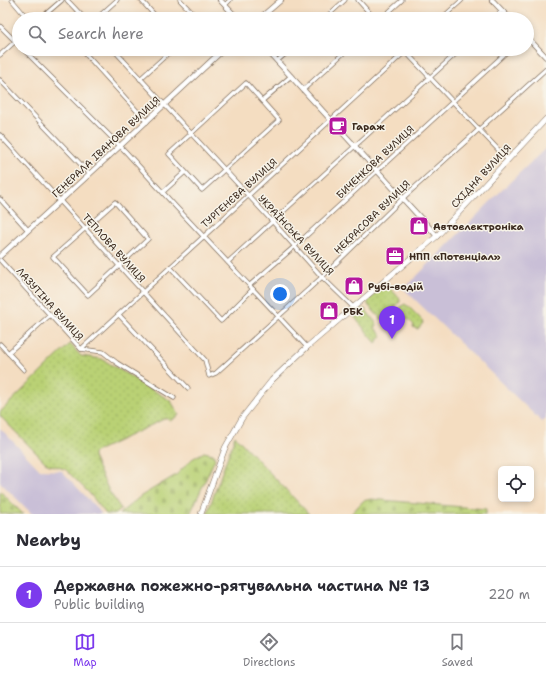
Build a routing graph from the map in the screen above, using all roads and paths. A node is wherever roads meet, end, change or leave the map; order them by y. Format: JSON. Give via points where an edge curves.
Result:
{"nodes":[{"id":1,"x":12,"y":0,"type":"edge"},
{"id":2,"x":62,"y":0,"type":"edge"},
{"id":3,"x":67,"y":0,"type":"edge"},
{"id":4,"x":117,"y":0,"type":"edge"},
{"id":5,"x":142,"y":0,"type":"edge"},
{"id":6,"x":180,"y":0,"type":"edge"},
{"id":7,"x":220,"y":0,"type":"edge"},
{"id":8,"x":230,"y":0,"type":"edge"},
{"id":9,"x":281,"y":0,"type":"edge"},
{"id":10,"x":345,"y":0,"type":"edge"},
{"id":11,"x":358,"y":0,"type":"edge"},
{"id":12,"x":402,"y":0,"type":"edge"},
{"id":13,"x":462,"y":0,"type":"edge"},
{"id":14,"x":492,"y":0,"type":"edge"},
{"id":15,"x":225,"y":5,"type":"junction"},
{"id":16,"x":502,"y":11,"type":"edge"},
{"id":17,"x":22,"y":12,"type":"edge"},
{"id":18,"x":48,"y":12,"type":"edge"},
{"id":19,"x":78,"y":12,"type":"edge"},
{"id":20,"x":104,"y":12,"type":"edge"},
{"id":21,"x":152,"y":12,"type":"edge"},
{"id":22,"x":191,"y":12,"type":"edge"},
{"id":23,"x":232,"y":12,"type":"edge"},
{"id":24,"x":267,"y":12,"type":"edge"},
{"id":25,"x":332,"y":12,"type":"edge"},
{"id":26,"x":369,"y":12,"type":"edge"},
{"id":27,"x":389,"y":12,"type":"edge"},
{"id":28,"x":449,"y":12,"type":"edge"},
{"id":29,"x":0,"y":26,"type":"edge"},
{"id":30,"x":12,"y":38,"type":"edge"},
{"id":31,"x":12,"y":44,"type":"edge"},
{"id":32,"x":534,"y":44,"type":"edge"},
{"id":33,"x":0,"y":55,"type":"edge"},
{"id":34,"x":30,"y":56,"type":"edge"},
{"id":35,"x":86,"y":56,"type":"edge"},
{"id":36,"x":119,"y":56,"type":"edge"},
{"id":37,"x":165,"y":56,"type":"edge"},
{"id":38,"x":217,"y":56,"type":"edge"},
{"id":39,"x":272,"y":56,"type":"edge"},
{"id":40,"x":283,"y":56,"type":"edge"},
{"id":41,"x":340,"y":56,"type":"edge"},
{"id":42,"x":399,"y":56,"type":"edge"},
{"id":43,"x":410,"y":56,"type":"edge"},
{"id":44,"x":453,"y":56,"type":"edge"},
{"id":45,"x":502,"y":56,"type":"edge"},
{"id":46,"x":546,"y":57,"type":"edge"},
{"id":47,"x":277,"y":62,"type":"junction"},
{"id":48,"x":546,"y":69,"type":"edge"},
{"id":49,"x":291,"y":76,"type":"junction"},
{"id":50,"x":430,"y":78,"type":"junction"},
{"id":51,"x":140,"y":79,"type":"junction"},
{"id":52,"x":0,"y":80,"type":"edge"},
{"id":53,"x":303,"y":90,"type":"junction"},
{"id":54,"x":262,"y":101,"type":"junction"},
{"id":55,"x":452,"y":102,"type":"junction"},
{"id":56,"x":165,"y":105,"type":"junction"},
{"id":57,"x":546,"y":119,"type":"edge"},
{"id":58,"x":331,"y":120,"type":"junction"},
{"id":59,"x":147,"y":122,"type":"junction"},
{"id":60,"x":479,"y":130,"type":"junction"},
{"id":61,"x":191,"y":133,"type":"junction"},
{"id":62,"x":0,"y":135,"type":"edge"},
{"id":63,"x":2,"y":140,"type":"edge"},
{"id":64,"x":120,"y":146,"type":"junction"},
{"id":65,"x":355,"y":146,"type":"junction"},
{"id":66,"x":508,"y":160,"type":"junction"},
{"id":67,"x":224,"y":169,"type":"junction"},
{"id":68,"x":377,"y":170,"type":"junction"},
{"id":69,"x":185,"y":172,"type":"junction"},
{"id":70,"x":90,"y":174,"type":"junction"},
{"id":71,"x":163,"y":192,"type":"junction"},
{"id":72,"x":248,"y":196,"type":"junction"},
{"id":73,"x":403,"y":198,"type":"junction"},
{"id":74,"x":0,"y":199,"type":"edge"},
{"id":75,"x":61,"y":201,"type":"junction"},
{"id":76,"x":272,"y":221,"type":"junction"},
{"id":77,"x":85,"y":229,"type":"junction"},
{"id":78,"x":28,"y":230,"type":"junction"},
{"id":79,"x":204,"y":236,"type":"junction"},
{"id":80,"x":437,"y":236,"type":"junction"},
{"id":81,"x":294,"y":247,"type":"junction"},
{"id":82,"x":0,"y":256,"type":"edge"},
{"id":83,"x":0,"y":260,"type":"edge"},
{"id":84,"x":228,"y":262,"type":"junction"},
{"id":85,"x":119,"y":266,"type":"junction"},
{"id":86,"x":170,"y":267,"type":"junction"},
{"id":87,"x":322,"y":276,"type":"junction"},
{"id":88,"x":252,"y":287,"type":"junction"},
{"id":89,"x":143,"y":292,"type":"junction"},
{"id":90,"x":354,"y":308,"type":"junction"},
{"id":91,"x":50,"y":315,"type":"junction"},
{"id":92,"x":119,"y":315,"type":"junction"},
{"id":93,"x":278,"y":316,"type":"junction"},
{"id":94,"x":0,"y":344,"type":"edge"},
{"id":95,"x":307,"y":347,"type":"junction"},
{"id":96,"x":81,"y":349,"type":"junction"},
{"id":97,"x":8,"y":353,"type":"junction"},
{"id":98,"x":24,"y":370,"type":"dead end"},
{"id":99,"x":209,"y":376,"type":"joint"},
{"id":100,"x":188,"y":388,"type":"dead end"},
{"id":101,"x":174,"y":398,"type":"dead end"},
{"id":102,"x":201,"y":514,"type":"edge"}],
"edges":[{"from":1,"to":17,"type":"street"},
{"from":2,"to":18,"type":"street"},
{"from":3,"to":19,"type":"street"},
{"from":4,"to":20,"type":"street"},
{"from":5,"to":21,"type":"street"},
{"from":6,"to":22,"type":"street"},
{"from":7,"to":15,"type":"street"},
{"from":8,"to":15,"type":"street"},
{"from":9,"to":24,"type":"street"},
{"from":10,"to":25,"type":"street"},
{"from":11,"to":26,"type":"street"},
{"from":12,"to":27,"type":"street"},
{"from":13,"to":28,"type":"street"},
{"from":14,"to":16,"type":"street"},
{"from":15,"to":23,"type":"street"},
{"from":29,"to":30,"type":"street"},
{"from":31,"to":33,"type":"street"},
{"from":32,"to":46,"type":"street"},
{"from":34,"to":64,"type":"street"},
{"from":35,"to":59,"type":"street"},
{"from":36,"to":51,"type":"street","name":"УКРАЇНСЬКА ВУЛИЦЯ"},
{"from":37,"to":51,"type":"street"},
{"from":38,"to":56,"type":"street","name":"ГЕНЕРАЛА ІВАНОВА ВУЛИЦЯ"},
{"from":39,"to":47,"type":"street"},
{"from":40,"to":47,"type":"street"},
{"from":41,"to":53,"type":"street"},
{"from":42,"to":58,"type":"street","name":"ТУРГЕНЄВА ВУЛИЦЯ"},
{"from":43,"to":50,"type":"street"},
{"from":44,"to":50,"type":"street"},
{"from":45,"to":55,"type":"street","name":"БИЧЕНКОВА ВУЛИЦЯ"},
{"from":47,"to":49,"type":"street"},
{"from":48,"to":60,"type":"street","name":"НЕКРАСОВА ВУЛИЦЯ"},
{"from":49,"to":53,"type":"street"},
{"from":49,"to":54,"type":"street"},
{"from":50,"to":55,"type":"street"},
{"from":50,"to":65,"type":"street"},
{"from":51,"to":56,"type":"street","name":"УКРАЇНСЬКА ВУЛИЦЯ"},
{"from":52,"to":70,"type":"street"},
{"from":53,"to":58,"type":"street"},
{"from":54,"to":61,"type":"street","via":[[246,83]]},
{"from":54,"to":67,"type":"street","via":[[279,120]]},
{"from":55,"to":60,"type":"street"},
{"from":55,"to":68,"type":"street","name":"БИЧЕНКОВА ВУЛИЦЯ"},
{"from":56,"to":59,"type":"street","name":"ГЕНЕРАЛА ІВАНОВА ВУЛИЦЯ"},
{"from":56,"to":61,"type":"street","name":"УКРАЇНСЬКА ВУЛИЦЯ"},
{"from":57,"to":66,"type":"main road","name":"СХІДНА ВУЛИЦЯ"},
{"from":58,"to":65,"type":"street"},
{"from":58,"to":72,"type":"street","name":"ТУРГЕНЄВА ВУЛИЦЯ"},
{"from":59,"to":64,"type":"street","name":"ГЕНЕРАЛА ІВАНОВА ВУЛИЦЯ"},
{"from":60,"to":66,"type":"street"},
{"from":60,"to":73,"type":"street","name":"НЕКРАСОВА ВУЛИЦЯ"},
{"from":61,"to":67,"type":"street","name":"УКРАЇНСЬКА ВУЛИЦЯ"},
{"from":61,"to":69,"type":"street","via":[[169,154]]},
{"from":62,"to":63,"type":"street","name":"ТЕПЛОВА ВУЛИЦЯ"},
{"from":63,"to":75,"type":"street","name":"ТЕПЛОВА ВУЛИЦЯ"},
{"from":64,"to":70,"type":"street","name":"ГЕНЕРАЛА ІВАНОВА ВУЛИЦЯ"},
{"from":64,"to":71,"type":"street"},
{"from":65,"to":68,"type":"street"},
{"from":65,"to":76,"type":"street"},
{"from":66,"to":80,"type":"main road","name":"СХІДНА ВУЛИЦЯ"},
{"from":67,"to":69,"type":"street","via":[[202,190]]},
{"from":67,"to":72,"type":"street","name":"УКРАЇНСЬКА ВУЛИЦЯ"},
{"from":68,"to":73,"type":"street"},
{"from":68,"to":81,"type":"street","name":"БИЧЕНКОВА ВУЛИЦЯ"},
{"from":69,"to":71,"type":"street"},
{"from":70,"to":75,"type":"street","name":"ГЕНЕРАЛА ІВАНОВА ВУЛИЦЯ"},
{"from":71,"to":79,"type":"street"},
{"from":72,"to":76,"type":"street","name":"УКРАЇНСЬКА ВУЛИЦЯ"},
{"from":72,"to":79,"type":"street","name":"ТУРГЕНЄВА ВУЛИЦЯ"},
{"from":73,"to":80,"type":"street"},
{"from":73,"to":87,"type":"street","name":"НЕКРАСОВА ВУЛИЦЯ"},
{"from":74,"to":78,"type":"street"},
{"from":75,"to":77,"type":"street","name":"ТЕПЛОВА ВУЛИЦЯ"},
{"from":75,"to":78,"type":"street","name":"ГЕНЕРАЛА ІВАНОВА ВУЛИЦЯ"},
{"from":76,"to":81,"type":"street","name":"УКРАЇНСЬКА ВУЛИЦЯ"},
{"from":76,"to":84,"type":"street"},
{"from":77,"to":85,"type":"street","name":"ТЕПЛОВА ВУЛИЦЯ"},
{"from":77,"to":85,"type":"street","via":[[115,202],[132,220],[148,239]]},
{"from":77,"to":85,"type":"street","via":[[53,257],[88,294]]},
{"from":78,"to":82,"type":"street","name":"ГЕНЕРАЛА ІВАНОВА ВУЛИЦЯ"},
{"from":79,"to":84,"type":"street"},
{"from":79,"to":86,"type":"street","name":"ТУРГЕНЄВА ВУЛИЦЯ"},
{"from":80,"to":90,"type":"main road","name":"СХІДНА ВУЛИЦЯ"},
{"from":81,"to":87,"type":"street","name":"УКРАЇНСЬКА ВУЛИЦЯ"},
{"from":81,"to":88,"type":"street","name":"БИЧЕНКОВА ВУЛИЦЯ"},
{"from":83,"to":91,"type":"street","name":"ЛАЗУТІНА ВУЛИЦЯ"},
{"from":84,"to":88,"type":"street"},
{"from":85,"to":89,"type":"street","name":"ТЕПЛОВА ВУЛИЦЯ"},
{"from":86,"to":88,"type":"street","name":"БИЧЕНКОВА ВУЛИЦЯ","via":[[221,321]]},
{"from":86,"to":89,"type":"street","name":"ТУРГЕНЄВА ВУЛИЦЯ"},
{"from":87,"to":90,"type":"street","name":"УКРАЇНСЬКА ВУЛИЦЯ"},
{"from":87,"to":93,"type":"street","name":"НЕКРАСОВА ВУЛИЦЯ"},
{"from":88,"to":93,"type":"street"},
{"from":89,"to":92,"type":"street","name":"ТУРГЕНЄВА ВУЛИЦЯ"},
{"from":89,"to":99,"type":"street","name":"ТЕПЛОВА ВУЛИЦЯ","via":[[205,360]]},
{"from":90,"to":95,"type":"main road","name":"СХІДНА ВУЛИЦЯ"},
{"from":91,"to":96,"type":"street","name":"ЛАЗУТІНА ВУЛИЦЯ"},
{"from":91,"to":97,"type":"street"},
{"from":92,"to":96,"type":"street","name":"ТУРГЕНЄВА ВУЛИЦЯ"},
{"from":92,"to":100,"type":"street"},
{"from":93,"to":95,"type":"street"},
{"from":93,"to":99,"type":"street","name":"НЕКРАСОВА ВУЛИЦЯ","via":[[216,374]]},
{"from":94,"to":97,"type":"street"},
{"from":95,"to":102,"type":"main road","name":"СХІДНА ВУЛИЦЯ","via":[[272,380],[238,424],[225,448]]},
{"from":96,"to":101,"type":"street","name":"ЛАЗУТІНА ВУЛИЦЯ","via":[[103,352]]},
{"from":97,"to":98,"type":"street"}]}
